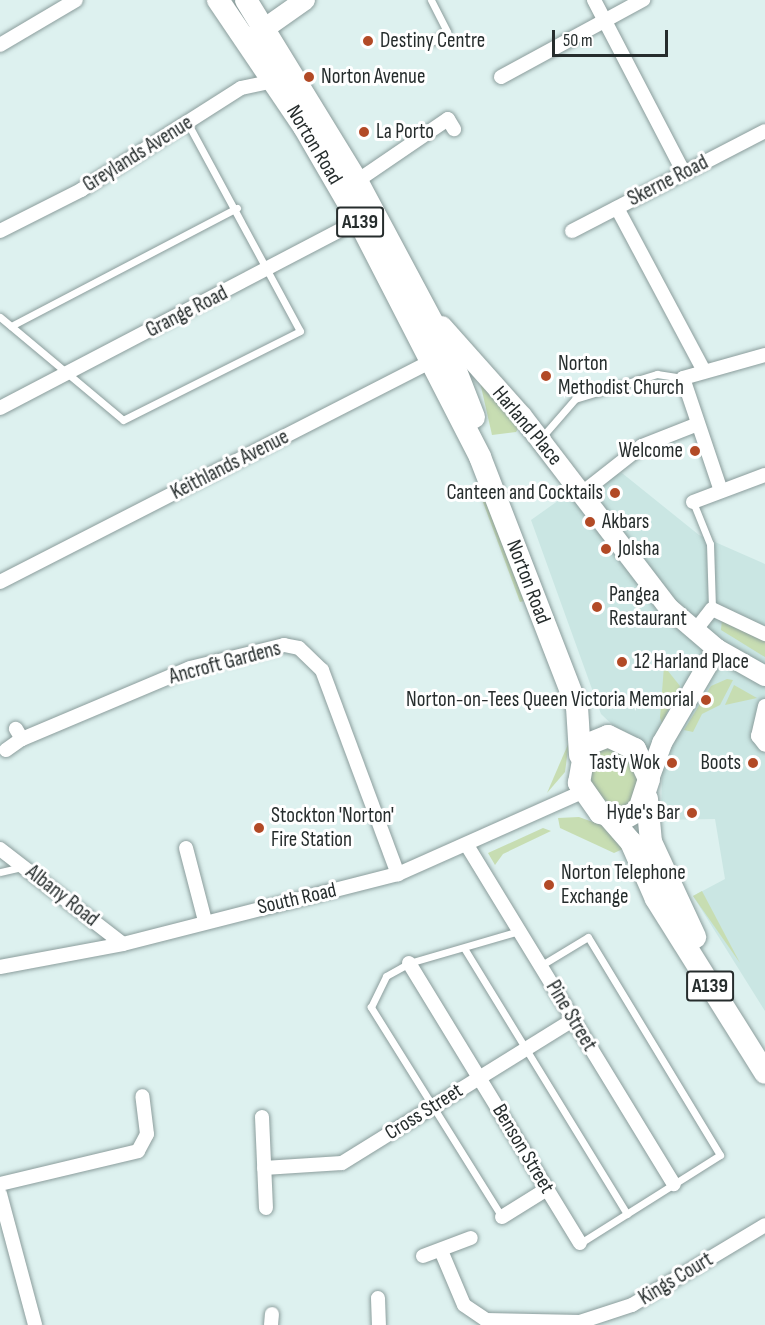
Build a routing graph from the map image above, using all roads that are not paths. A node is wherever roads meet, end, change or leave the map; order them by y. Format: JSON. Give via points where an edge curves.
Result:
{"nodes":[{"id":1,"x":76,"y":0,"type":"edge"},
{"id":2,"x":218,"y":0,"type":"edge"},
{"id":3,"x":246,"y":0,"type":"edge"},
{"id":4,"x":305,"y":0,"type":"edge"},
{"id":5,"x":431,"y":0,"type":"edge"},
{"id":6,"x":594,"y":0,"type":"edge"},
{"id":7,"x":642,"y":0,"type":"edge"},
{"id":8,"x":605,"y":21,"type":"junction"},
{"id":9,"x":256,"y":35,"type":"junction"},
{"id":10,"x":433,"y":41,"type":"dead end"},
{"id":11,"x":0,"y":45,"type":"edge"},
{"id":12,"x":501,"y":77,"type":"dead end"},
{"id":13,"x":275,"y":81,"type":"junction"},
{"id":14,"x":188,"y":124,"type":"junction"},
{"id":15,"x":454,"y":129,"type":"dead end"},
{"id":16,"x":765,"y":131,"type":"edge"},
{"id":17,"x":684,"y":173,"type":"junction"},
{"id":18,"x":357,"y":181,"type":"junction"},
{"id":19,"x":237,"y":208,"type":"junction"},
{"id":20,"x":617,"y":208,"type":"junction"},
{"id":21,"x":365,"y":216,"type":"junction"},
{"id":22,"x":0,"y":231,"type":"edge"},
{"id":23,"x":572,"y":231,"type":"dead end"},
{"id":24,"x":269,"y":270,"type":"junction"},
{"id":25,"x":0,"y":317,"type":"edge"},
{"id":26,"x":11,"y":326,"type":"junction"},
{"id":27,"x":447,"y":354,"type":"junction"},
{"id":28,"x":765,"y":355,"type":"edge"},
{"id":29,"x":704,"y":372,"type":"junction"},
{"id":30,"x":68,"y":374,"type":"junction"},
{"id":31,"x":683,"y":378,"type":"junction"},
{"id":32,"x":0,"y":408,"type":"edge"},
{"id":33,"x":698,"y":424,"type":"junction"},
{"id":34,"x":540,"y":440,"type":"junction"},
{"id":35,"x":765,"y":475,"type":"edge"},
{"id":36,"x":721,"y":491,"type":"junction"},
{"id":37,"x":582,"y":493,"type":"junction"},
{"id":38,"x":693,"y":502,"type":"joint"},
{"id":39,"x":0,"y":582,"type":"edge"},
{"id":40,"x":712,"y":609,"type":"junction"},
{"id":41,"x":694,"y":632,"type":"junction"},
{"id":42,"x":765,"y":634,"type":"edge"},
{"id":43,"x":717,"y":650,"type":"junction"},
{"id":44,"x":765,"y":676,"type":"edge"},
{"id":45,"x":765,"y":706,"type":"edge"},
{"id":46,"x":577,"y":707,"type":"junction"},
{"id":47,"x":608,"y":736,"type":"junction"},
{"id":48,"x":662,"y":743,"type":"junction"},
{"id":49,"x":765,"y":745,"type":"edge"},
{"id":50,"x":635,"y":749,"type":"junction"},
{"id":51,"x":6,"y":750,"type":"dead end"},
{"id":52,"x":580,"y":755,"type":"junction"},
{"id":53,"x":648,"y":789,"type":"junction"},
{"id":54,"x":582,"y":792,"type":"junction"},
{"id":55,"x":610,"y":818,"type":"junction"},
{"id":56,"x":468,"y":847,"type":"junction"},
{"id":57,"x":186,"y":848,"type":"dead end"},
{"id":58,"x":0,"y":849,"type":"edge"},
{"id":59,"x":25,"y":867,"type":"junction"},
{"id":60,"x":0,"y":872,"type":"edge"},
{"id":61,"x":398,"y":874,"type":"junction"},
{"id":62,"x":205,"y":921,"type":"junction"},
{"id":63,"x":519,"y":931,"type":"junction"},
{"id":64,"x":123,"y":944,"type":"junction"},
{"id":65,"x":464,"y":948,"type":"junction"},
{"id":66,"x":409,"y":963,"type":"junction"},
{"id":67,"x":540,"y":966,"type":"junction"},
{"id":68,"x":0,"y":967,"type":"edge"},
{"id":69,"x":573,"y":1020,"type":"junction"},
{"id":70,"x":765,"y":1047,"type":"edge"},
{"id":71,"x":527,"y":1049,"type":"junction"},
{"id":72,"x":765,"y":1073,"type":"edge"},
{"id":73,"x":480,"y":1078,"type":"junction"},
{"id":74,"x":142,"y":1096,"type":"dead end"},
{"id":75,"x":433,"y":1107,"type":"junction"},
{"id":76,"x":262,"y":1117,"type":"dead end"},
{"id":77,"x":264,"y":1167,"type":"junction"},
{"id":78,"x":0,"y":1184,"type":"edge"},
{"id":79,"x":674,"y":1184,"type":"junction"},
{"id":80,"x":547,"y":1189,"type":"junction"},
{"id":81,"x":0,"y":1194,"type":"edge"},
{"id":82,"x":266,"y":1208,"type":"dead end"},
{"id":83,"x":627,"y":1214,"type":"junction"},
{"id":84,"x":502,"y":1217,"type":"joint"},
{"id":85,"x":765,"y":1225,"type":"edge"},
{"id":86,"x":471,"y":1238,"type":"dead end"},
{"id":87,"x":580,"y":1243,"type":"joint"},
{"id":88,"x":442,"y":1253,"type":"junction"},
{"id":89,"x":423,"y":1256,"type":"dead end"},
{"id":90,"x":378,"y":1298,"type":"dead end"},
{"id":91,"x":35,"y":1325,"type":"edge"},
{"id":92,"x":379,"y":1325,"type":"edge"}],
"edges":[{"from":1,"to":11,"type":"street"},
{"from":2,"to":9,"type":"main road","name":"Norton Road","number":"A139"},
{"from":3,"to":9,"type":"main road","name":"Norton Road","number":"A139"},
{"from":4,"to":9,"type":"main road"},
{"from":5,"to":10,"type":"lane","via":[[447,32]]},
{"from":6,"to":8,"type":"street"},
{"from":7,"to":8,"type":"street"},
{"from":8,"to":12,"type":"street"},
{"from":8,"to":17,"type":"street"},
{"from":9,"to":13,"type":"main road","name":"Norton Road","number":"A139"},
{"from":9,"to":18,"type":"main road","name":"Norton Road","number":"A139"},
{"from":13,"to":14,"type":"street","name":"Greylands Avenue","via":[[241,87]]},
{"from":13,"to":21,"type":"main road","name":"Norton Road","number":"A139"},
{"from":14,"to":19,"type":"lane"},
{"from":14,"to":22,"type":"street","name":"Greylands Avenue","via":[[81,190]]},
{"from":15,"to":18,"type":"street","via":[[448,119]]},
{"from":16,"to":17,"type":"street","name":"Skerne Road"},
{"from":17,"to":20,"type":"street","name":"Skerne Road"},
{"from":18,"to":21,"type":"main road","name":"Norton Road","number":"A139"},
{"from":19,"to":24,"type":"lane"},
{"from":19,"to":26,"type":"lane"},
{"from":20,"to":23,"type":"street","name":"Skerne Road"},
{"from":20,"to":29,"type":"street"},
{"from":21,"to":24,"type":"street","name":"Grange Road"},
{"from":21,"to":27,"type":"main road","name":"Norton Road","number":"A139"},
{"from":21,"to":27,"type":"main road","name":"Norton Road","number":"A139","via":[[420,298]]},
{"from":24,"to":30,"type":"street","name":"Grange Road"},
{"from":24,"to":30,"type":"lane","via":[[300,331],[123,420]]},
{"from":25,"to":26,"type":"lane"},
{"from":26,"to":30,"type":"lane"},
{"from":27,"to":34,"type":"main road","name":"Harland Place"},
{"from":27,"to":39,"type":"street","name":"Keithlands Avenue"},
{"from":27,"to":46,"type":"main road","name":"Norton Road","number":"A139","via":[[473,409],[480,457]]},
{"from":28,"to":29,"type":"street"},
{"from":29,"to":31,"type":"street"},
{"from":30,"to":32,"type":"street","name":"Grange Road"},
{"from":31,"to":33,"type":"street"},
{"from":31,"to":34,"type":"lane","via":[[657,374],[575,399]]},
{"from":33,"to":36,"type":"street"},
{"from":33,"to":37,"type":"street","via":[[642,446]]},
{"from":34,"to":37,"type":"main road","name":"Harland Place"},
{"from":35,"to":36,"type":"street"},
{"from":36,"to":38,"type":"street"},
{"from":37,"to":41,"type":"main road","name":"Harland Place"},
{"from":38,"to":40,"type":"lane","via":[[710,544]]},
{"from":40,"to":41,"type":"street"},
{"from":40,"to":42,"type":"street"},
{"from":41,"to":43,"type":"main road","name":"Harland Place"},
{"from":43,"to":44,"type":"main road","name":"Harland Place"},
{"from":43,"to":48,"type":"main road"},
{"from":45,"to":49,"type":"street","via":[[758,736]]},
{"from":46,"to":47,"type":"main road","name":"Norton Road","number":"A139"},
{"from":46,"to":52,"type":"main road","name":"Norton Road","number":"A139"},
{"from":47,"to":50,"type":"main road","number":"A139"},
{"from":47,"to":52,"type":"main road","via":[[595,738]]},
{"from":48,"to":50,"type":"main road"},
{"from":48,"to":53,"type":"main road"},
{"from":50,"to":53,"type":"main road","number":"A139"},
{"from":51,"to":61,"type":"street","name":"Ancroft Gardens","via":[[19,734],[190,668],[284,645],[299,648],[322,670]]},
{"from":52,"to":54,"type":"main road","number":"A139"},
{"from":53,"to":55,"type":"main road","via":[[630,817]]},
{"from":53,"to":70,"type":"main road","number":"A139","via":[[651,842],[675,898]]},
{"from":54,"to":55,"type":"main road","number":"A139"},
{"from":54,"to":56,"type":"street","name":"South Road"},
{"from":55,"to":72,"type":"main road","number":"A139","via":[[631,842],[656,898]]},
{"from":56,"to":61,"type":"street","name":"South Road"},
{"from":56,"to":63,"type":"street","name":"Pine Street"},
{"from":57,"to":62,"type":"street"},
{"from":58,"to":59,"type":"street","name":"Albany Road"},
{"from":59,"to":60,"type":"lane"},
{"from":59,"to":64,"type":"street","name":"Albany Road"},
{"from":61,"to":62,"type":"street","name":"South Road"},
{"from":62,"to":64,"type":"street","name":"South Road"},
{"from":63,"to":65,"type":"lane"},
{"from":63,"to":67,"type":"street","name":"Pine Street"},
{"from":64,"to":68,"type":"street","name":"South Road"},
{"from":65,"to":66,"type":"lane"},
{"from":65,"to":71,"type":"lane"},
{"from":66,"to":73,"type":"street","name":"Benson Street"},
{"from":66,"to":75,"type":"lane","via":[[386,976],[371,1007]]},
{"from":67,"to":69,"type":"street","name":"Pine Street"},
{"from":67,"to":79,"type":"lane","via":[[588,937],[720,1155]]},
{"from":69,"to":71,"type":"street","name":"Cross Street"},
{"from":69,"to":79,"type":"street","name":"Pine Street"},
{"from":71,"to":73,"type":"street","name":"Cross Street"},
{"from":71,"to":83,"type":"lane"},
{"from":73,"to":75,"type":"street","name":"Cross Street"},
{"from":73,"to":80,"type":"street","name":"Benson Street"},
{"from":74,"to":78,"type":"street","via":[[147,1134],[138,1151]]},
{"from":75,"to":77,"type":"street","name":"Cross Street","via":[[342,1163]]},
{"from":75,"to":84,"type":"lane"},
{"from":76,"to":77,"type":"street"},
{"from":77,"to":82,"type":"street"},
{"from":79,"to":83,"type":"lane"},
{"from":80,"to":84,"type":"street"},
{"from":80,"to":87,"type":"street","name":"Benson Street"},
{"from":81,"to":91,"type":"street"},
{"from":83,"to":87,"type":"lane"},
{"from":85,"to":88,"type":"street","name":"Kings Court","via":[[632,1305],[580,1322],[486,1320],[464,1305]]},
{"from":86,"to":88,"type":"street"},
{"from":88,"to":89,"type":"street"},
{"from":90,"to":92,"type":"street"}]}
